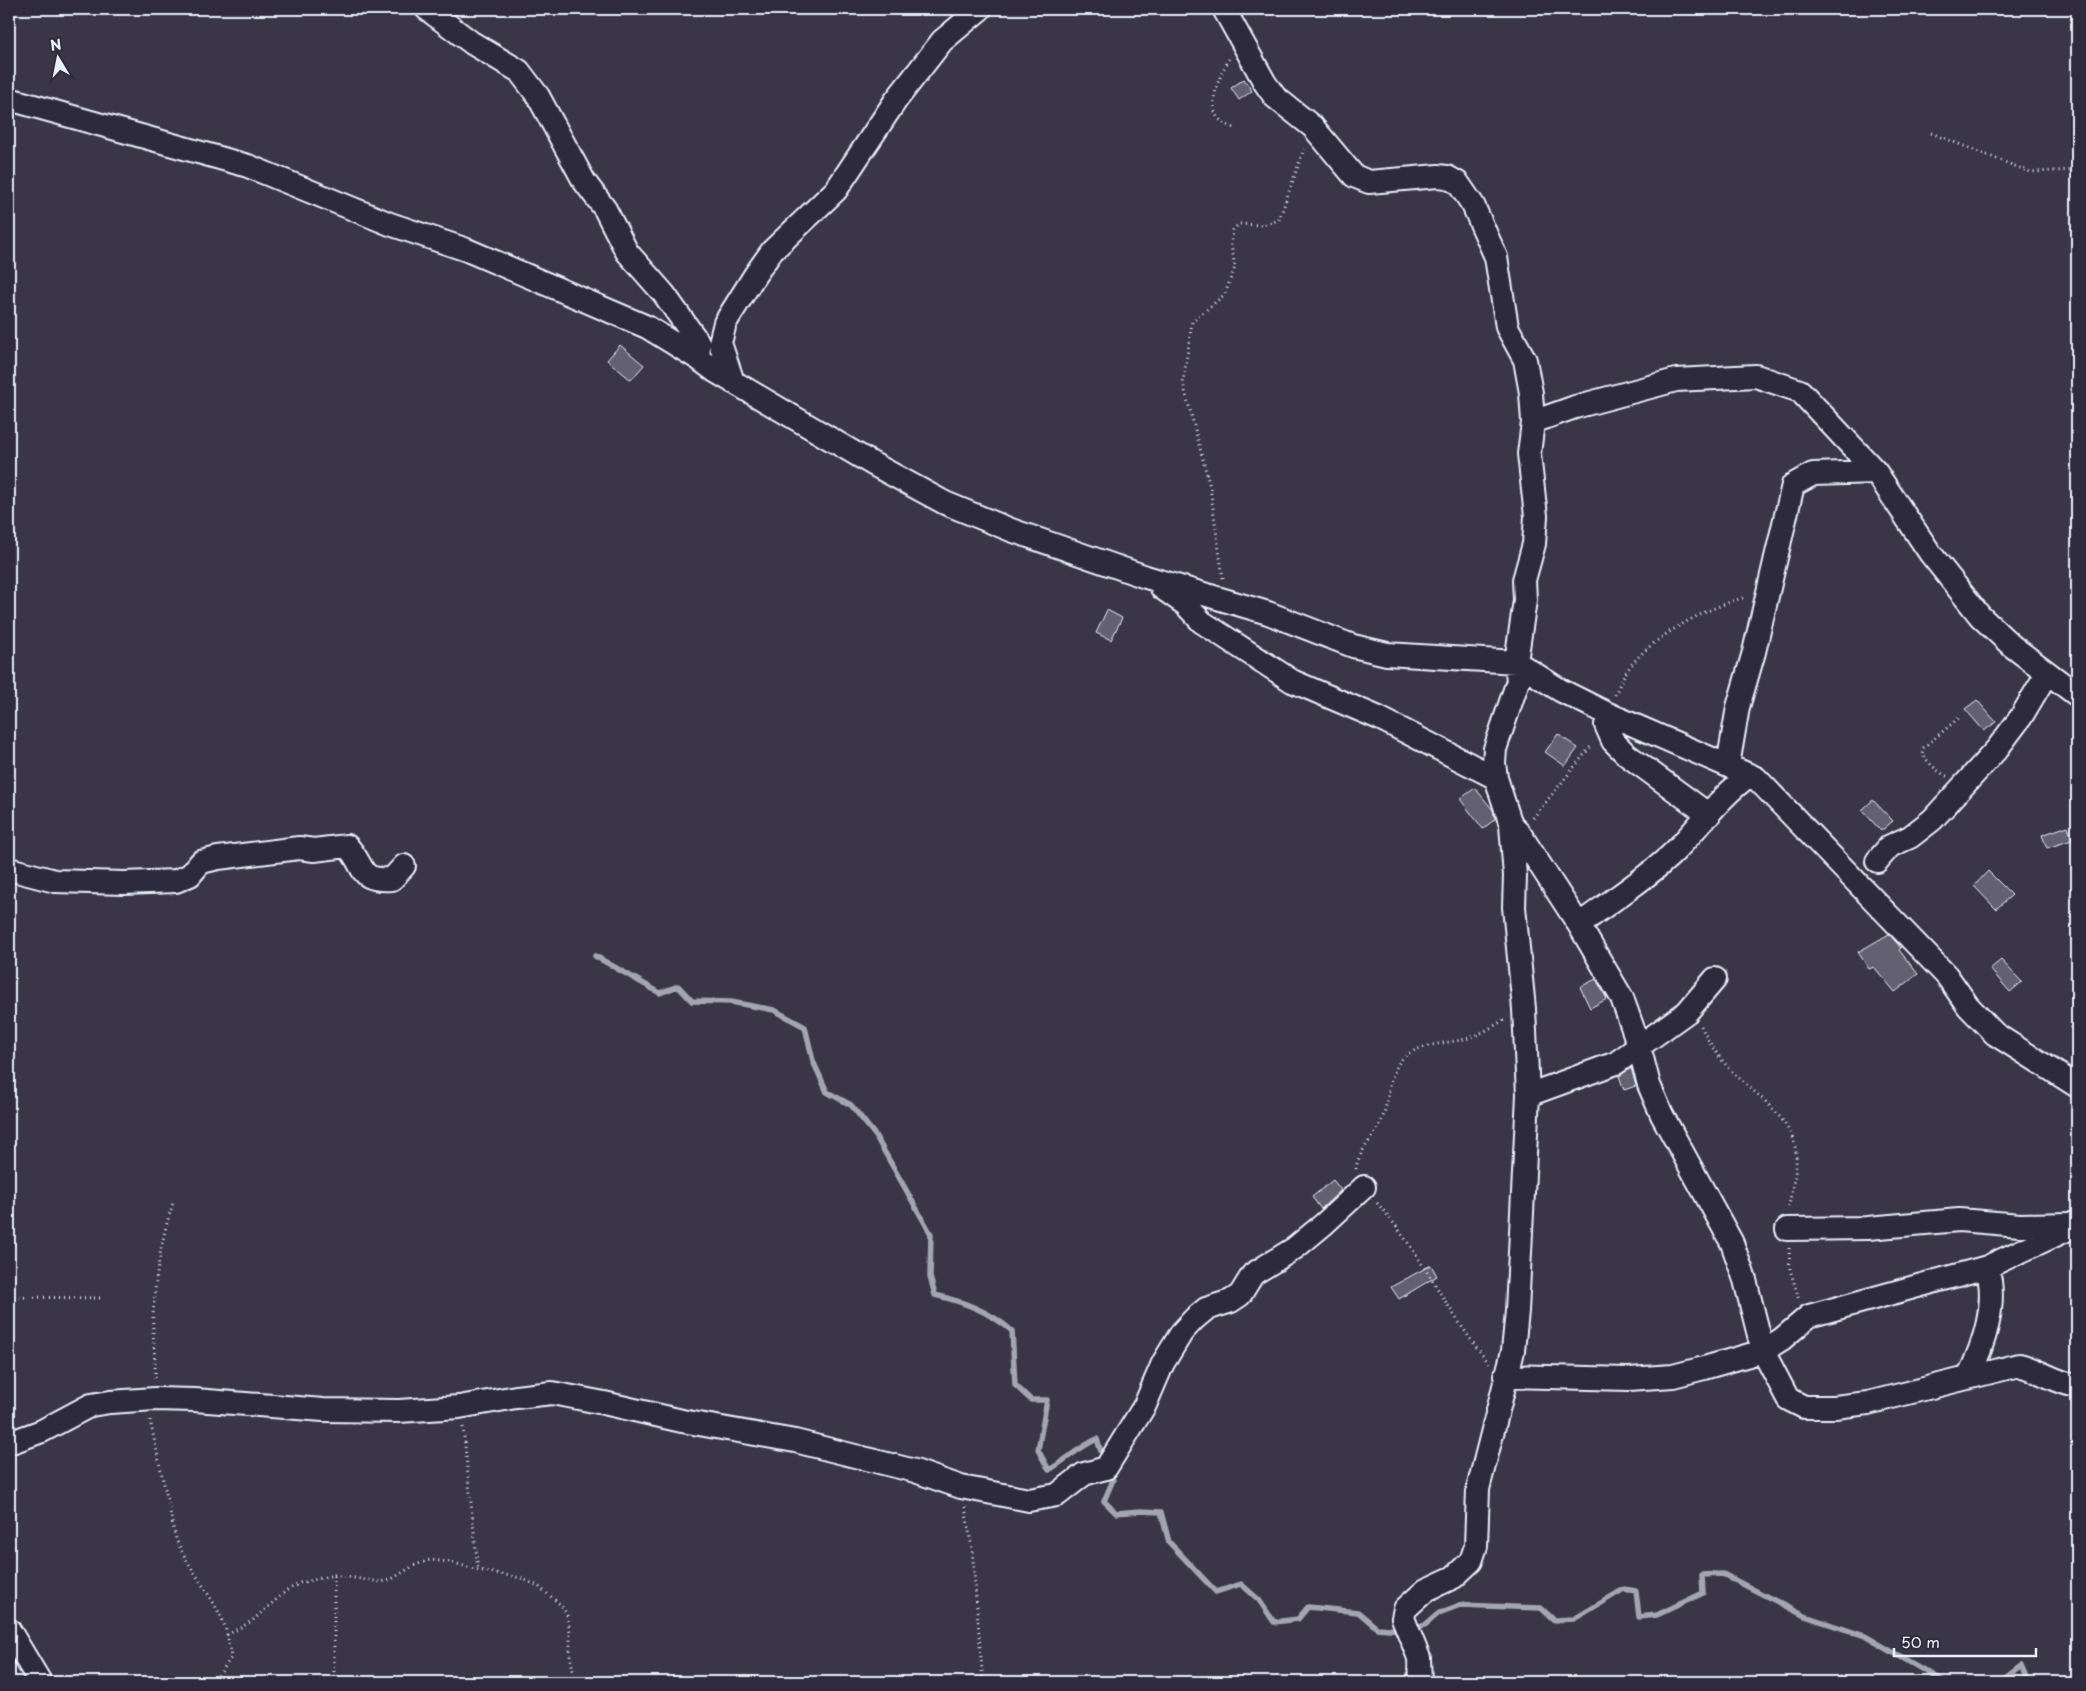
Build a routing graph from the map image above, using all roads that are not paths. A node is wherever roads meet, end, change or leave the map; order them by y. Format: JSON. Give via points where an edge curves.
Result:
{"nodes":[{"id":1,"x":427,"y":9,"type":"edge"},
{"id":2,"x":980,"y":9,"type":"edge"},
{"id":3,"x":1224,"y":9,"type":"edge"},
{"id":4,"x":9,"y":99,"type":"edge"},
{"id":5,"x":699,"y":359,"type":"junction"},
{"id":6,"x":733,"y":382,"type":"junction"},
{"id":7,"x":1533,"y":422,"type":"junction"},
{"id":8,"x":1876,"y":472,"type":"junction"},
{"id":9,"x":1146,"y":577,"type":"junction"},
{"id":10,"x":1516,"y":662,"type":"junction"},
{"id":11,"x":2047,"y":673,"type":"junction"},
{"id":12,"x":2077,"y":696,"type":"edge"},
{"id":13,"x":1606,"y":719,"type":"junction"},
{"id":14,"x":1728,"y":765,"type":"junction"},
{"id":15,"x":1750,"y":775,"type":"junction"},
{"id":16,"x":1496,"y":778,"type":"junction"},
{"id":17,"x":1709,"y":815,"type":"junction"},
{"id":18,"x":1516,"y":830,"type":"junction"},
{"id":19,"x":1877,"y":861,"type":"dead end"},
{"id":20,"x":404,"y":866,"type":"dead end"},
{"id":21,"x":9,"y":869,"type":"edge"},
{"id":22,"x":1579,"y":925,"type":"junction"},
{"id":23,"x":1715,"y":979,"type":"dead end"},
{"id":24,"x":1639,"y":1046,"type":"junction"},
{"id":25,"x":2077,"y":1086,"type":"edge"},
{"id":26,"x":1528,"y":1095,"type":"junction"},
{"id":27,"x":1364,"y":1187,"type":"road end"},
{"id":28,"x":2077,"y":1224,"type":"edge"},
{"id":29,"x":1787,"y":1229,"type":"road end"},
{"id":30,"x":1987,"y":1267,"type":"junction"},
{"id":31,"x":1763,"y":1351,"type":"junction"},
{"id":32,"x":1505,"y":1376,"type":"junction"},
{"id":33,"x":1968,"y":1378,"type":"junction"},
{"id":34,"x":2077,"y":1386,"type":"edge"},
{"id":35,"x":9,"y":1443,"type":"edge"},
{"id":36,"x":9,"y":1630,"type":"edge"},
{"id":37,"x":40,"y":1682,"type":"edge"},
{"id":38,"x":1420,"y":1682,"type":"edge"}],
"edges":[{"from":1,"to":5,"type":"street","via":[[472,43],[519,71],[538,96],[627,252],[664,294],[698,342]]},
{"from":2,"to":6,"type":"street","via":[[942,41],[896,100],[836,190],[772,251],[755,275],[725,323],[720,343]]},
{"from":3,"to":7,"type":"street","via":[[1275,97],[1313,127],[1354,176],[1369,182],[1438,176],[1458,183],[1473,205],[1496,257],[1506,327],[1525,360]]},
{"from":4,"to":5,"type":"street","via":[[248,166],[390,224],[546,282],[647,327]]},
{"from":5,"to":6,"type":"street"},
{"from":6,"to":9,"type":"street","via":[[945,502],[1011,530]]},
{"from":7,"to":8,"type":"street","via":[[1575,407],[1676,380],[1756,376],[1800,391]]},
{"from":7,"to":10,"type":"street","via":[[1529,454],[1536,516],[1534,544],[1524,580],[1525,600]]},
{"from":8,"to":11,"type":"street","via":[[1953,584],[1980,616]]},
{"from":8,"to":14,"type":"street","via":[[1813,474],[1792,485],[1738,707]]},
{"from":9,"to":10,"type":"street","via":[[1268,613],[1353,646],[1387,654]]},
{"from":9,"to":16,"type":"street","via":[[1185,604],[1202,622],[1292,681],[1379,718]]},
{"from":10,"to":13,"type":"street"},
{"from":10,"to":16,"type":"street","via":[[1518,681],[1495,749]]},
{"from":11,"to":12,"type":"street"},
{"from":11,"to":19,"type":"street","via":[[2008,736],[1922,829],[1890,846]]},
{"from":13,"to":14,"type":"street"},
{"from":13,"to":17,"type":"street","via":[[1613,741],[1627,755]]},
{"from":14,"to":15,"type":"street"},
{"from":15,"to":17,"type":"street","via":[[1721,798]]},
{"from":15,"to":25,"type":"street","via":[[1947,976],[1968,1006],[1995,1034]]},
{"from":16,"to":18,"type":"street"},
{"from":17,"to":22,"type":"street","via":[[1672,854]]},
{"from":18,"to":22,"type":"street"},
{"from":18,"to":26,"type":"street","via":[[1514,907]]},
{"from":20,"to":21,"type":"street","via":[[392,878],[369,878],[362,872],[348,846],[283,849],[218,858],[201,862],[194,872],[176,881],[55,880]]},
{"from":22,"to":24,"type":"street","via":[[1622,998]]},
{"from":23,"to":24,"type":"street","via":[[1692,1007]]},
{"from":24,"to":26,"type":"street","via":[[1616,1063]]},
{"from":24,"to":31,"type":"street","via":[[1649,1085],[1662,1115],[1732,1244]]},
{"from":26,"to":32,"type":"street","via":[[1518,1311],[1513,1351]]},
{"from":27,"to":35,"type":"street","via":[[1295,1248],[1254,1274],[1240,1295],[1206,1309],[1194,1319],[1163,1363],[1145,1405],[1106,1468],[1084,1474],[1057,1495],[1029,1500],[961,1487],[915,1471],[795,1441],[682,1422],[552,1393],[460,1407],[364,1412],[150,1399],[90,1405]]},
{"from":28,"to":29,"type":"street","via":[[2020,1225],[1958,1220],[1868,1228]]},
{"from":28,"to":30,"type":"street"},
{"from":30,"to":31,"type":"street","via":[[1809,1316]]},
{"from":30,"to":33,"type":"street","via":[[1993,1298]]},
{"from":31,"to":32,"type":"street","via":[[1673,1376],[1561,1379]]},
{"from":31,"to":33,"type":"street","via":[[1788,1399],[1804,1407],[1868,1403]]},
{"from":32,"to":38,"type":"street","via":[[1478,1489],[1476,1546],[1470,1561],[1454,1577],[1426,1590],[1405,1609],[1403,1618],[1419,1658]]},
{"from":33,"to":34,"type":"street","via":[[2019,1365],[2059,1383]]},
{"from":36,"to":37,"type":"street"}]}
